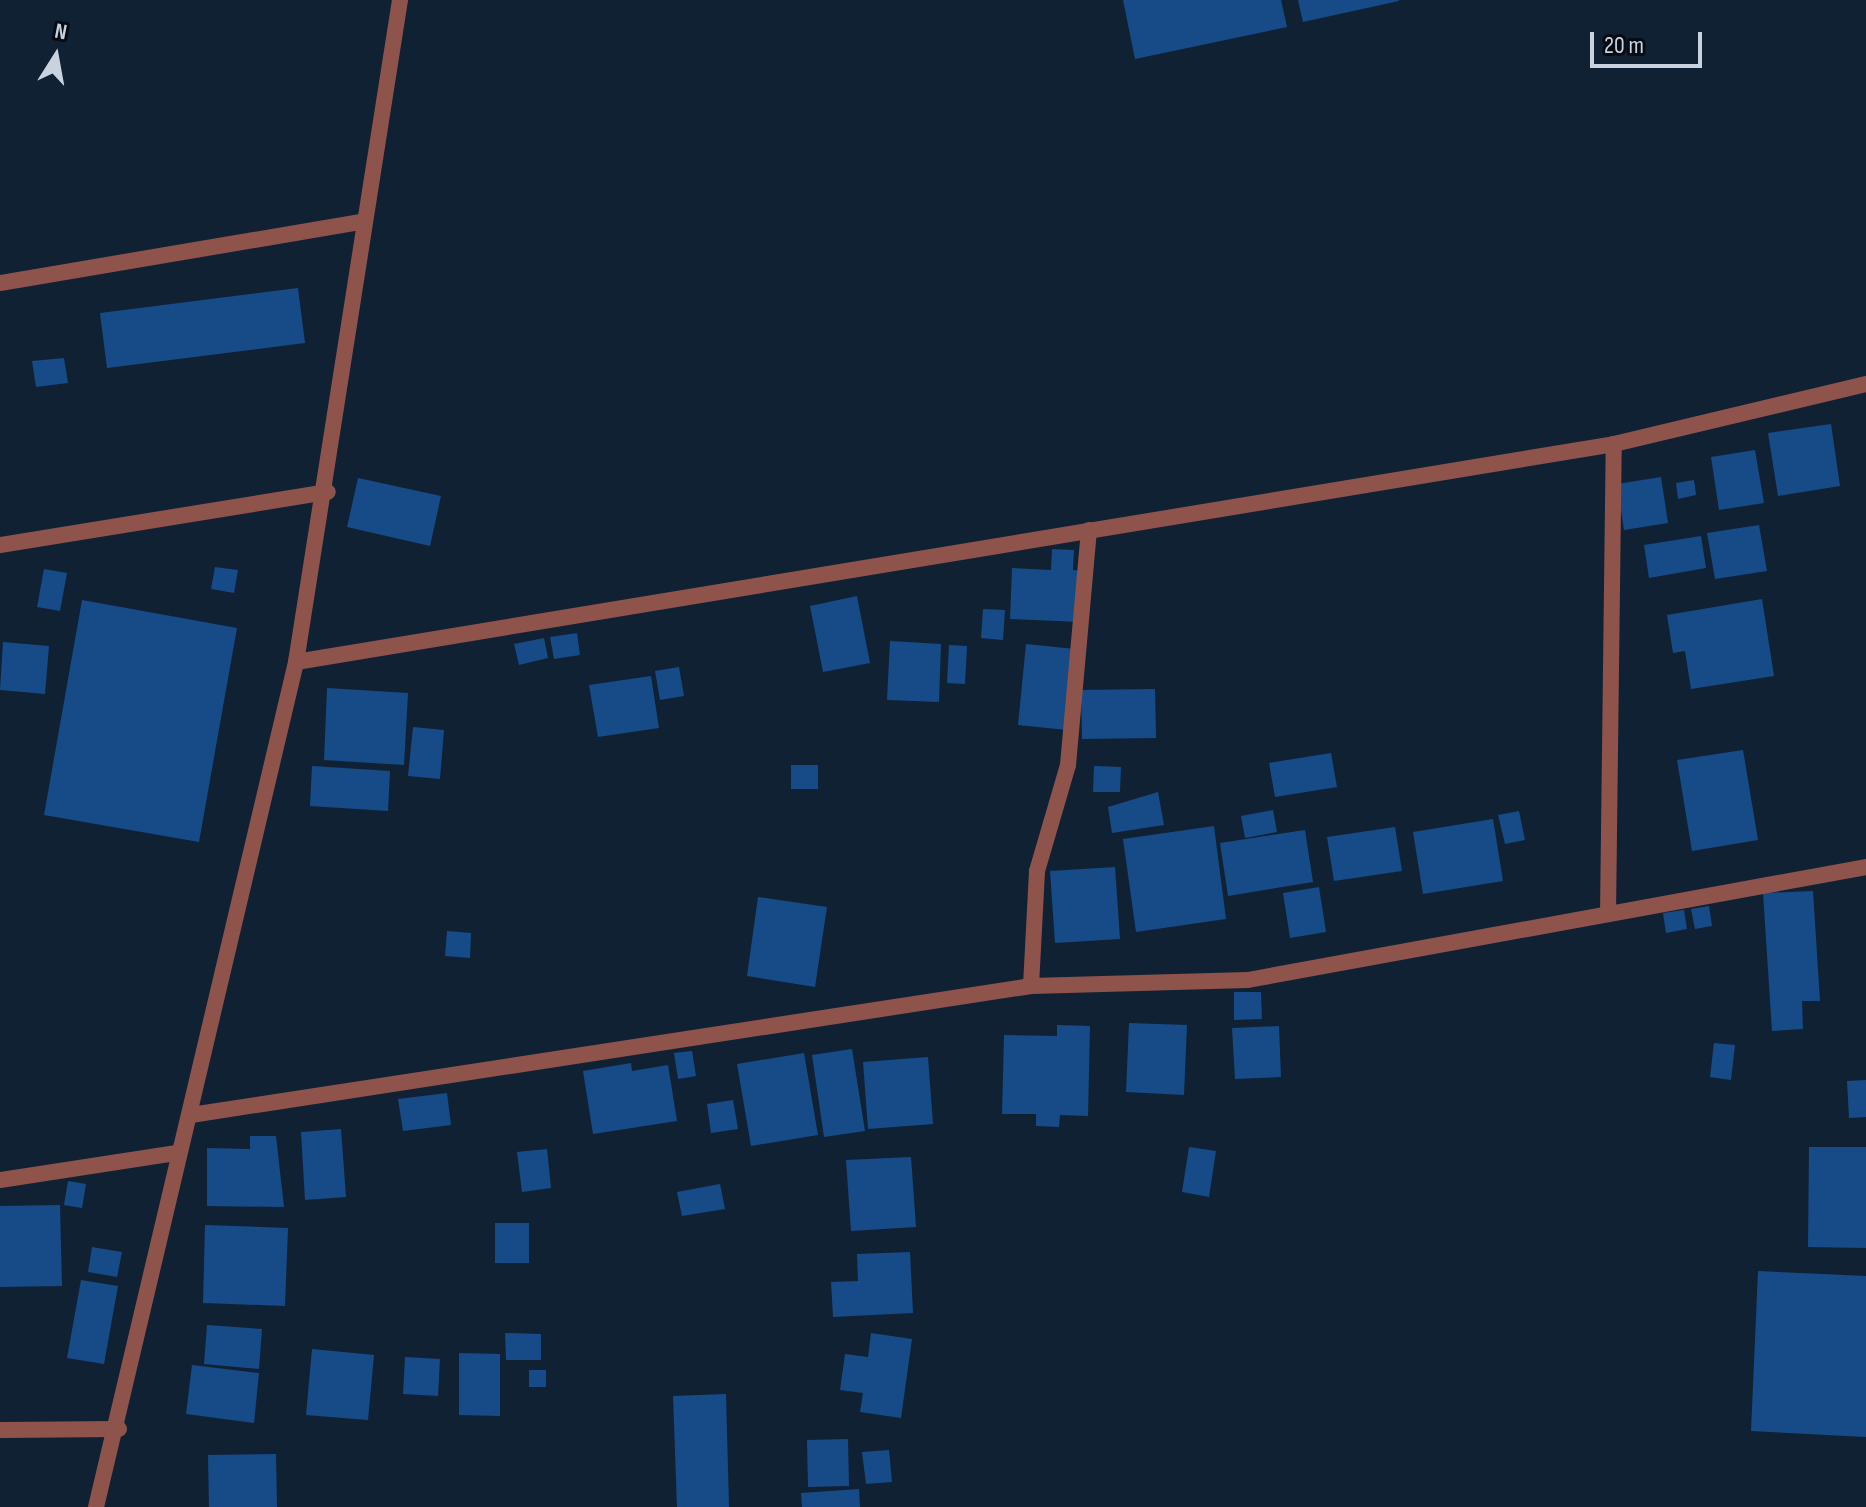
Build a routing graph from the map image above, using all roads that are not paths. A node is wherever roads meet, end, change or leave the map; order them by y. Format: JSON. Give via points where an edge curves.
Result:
{"nodes":[{"id":1,"x":400,"y":0,"type":"edge"},
{"id":2,"x":361,"y":222,"type":"junction"},
{"id":3,"x":0,"y":283,"type":"edge"},
{"id":4,"x":1866,"y":384,"type":"edge"},
{"id":5,"x":1614,"y":444,"type":"junction"},
{"id":6,"x":328,"y":492,"type":"junction"},
{"id":7,"x":1089,"y":530,"type":"junction"},
{"id":8,"x":0,"y":545,"type":"edge"},
{"id":9,"x":296,"y":662,"type":"junction"},
{"id":10,"x":1866,"y":867,"type":"edge"},
{"id":11,"x":1608,"y":914,"type":"junction"},
{"id":12,"x":1031,"y":986,"type":"junction"},
{"id":13,"x":191,"y":1115,"type":"junction"},
{"id":14,"x":177,"y":1153,"type":"junction"},
{"id":15,"x":0,"y":1180,"type":"edge"},
{"id":16,"x":119,"y":1429,"type":"junction"},
{"id":17,"x":0,"y":1430,"type":"edge"},
{"id":18,"x":96,"y":1507,"type":"edge"}],
"edges":[{"from":1,"to":2,"type":"street"},
{"from":2,"to":3,"type":"street"},
{"from":2,"to":6,"type":"street"},
{"from":4,"to":5,"type":"street"},
{"from":5,"to":7,"type":"street"},
{"from":5,"to":11,"type":"street"},
{"from":6,"to":8,"type":"street"},
{"from":6,"to":9,"type":"street"},
{"from":7,"to":9,"type":"street"},
{"from":7,"to":12,"type":"street","via":[[1068,765],[1037,871]]},
{"from":9,"to":13,"type":"street"},
{"from":10,"to":11,"type":"street"},
{"from":11,"to":12,"type":"street","via":[[1248,980]]},
{"from":12,"to":13,"type":"street"},
{"from":13,"to":14,"type":"street"},
{"from":14,"to":15,"type":"street"},
{"from":14,"to":16,"type":"street"},
{"from":16,"to":17,"type":"street"},
{"from":16,"to":18,"type":"street"}]}
